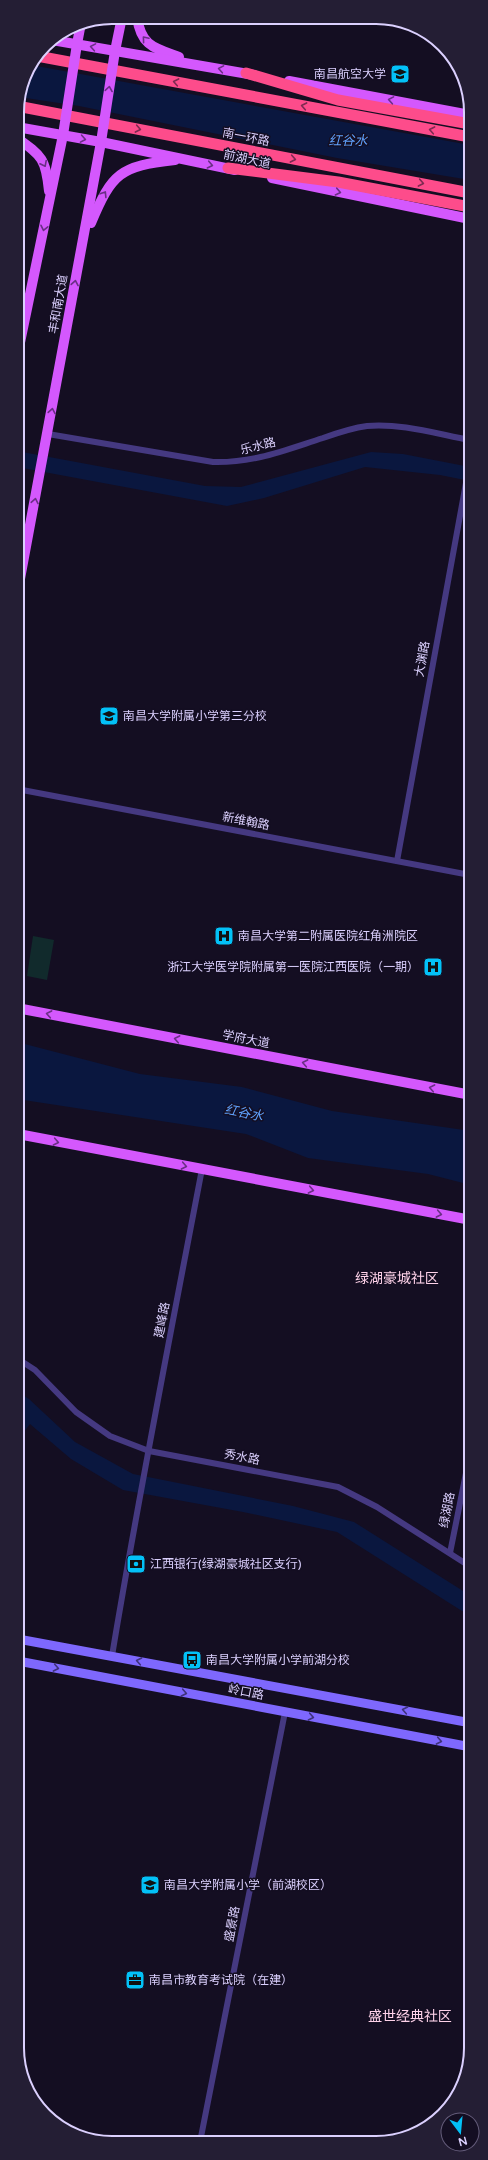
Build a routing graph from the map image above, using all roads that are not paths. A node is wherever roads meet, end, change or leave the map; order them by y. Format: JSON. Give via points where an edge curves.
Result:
{"nodes":[{"id":1,"x":121,"y":24,"type":"edge"},
{"id":2,"x":138,"y":24,"type":"edge"},
{"id":3,"x":80,"y":30,"type":"edge"},
{"id":4,"x":59,"y":41,"type":"edge"},
{"id":5,"x":77,"y":44,"type":"junction"},
{"id":6,"x":115,"y":51,"type":"junction"},
{"id":7,"x":43,"y":57,"type":"edge"},
{"id":8,"x":205,"y":66,"type":"junction"},
{"id":9,"x":246,"y":73,"type":"junction"},
{"id":10,"x":24,"y":107,"type":"edge"},
{"id":11,"x":464,"y":114,"type":"edge"},
{"id":12,"x":464,"y":123,"type":"edge"},
{"id":13,"x":24,"y":128,"type":"edge"},
{"id":14,"x":63,"y":135,"type":"junction"},
{"id":15,"x":464,"y":136,"type":"edge"},
{"id":16,"x":101,"y":142,"type":"junction"},
{"id":17,"x":24,"y":143,"type":"edge"},
{"id":18,"x":184,"y":159,"type":"junction"},
{"id":19,"x":228,"y":168,"type":"junction"},
{"id":20,"x":464,"y":192,"type":"edge"},
{"id":21,"x":50,"y":200,"type":"junction"},
{"id":22,"x":464,"y":206,"type":"edge"},
{"id":23,"x":464,"y":218,"type":"edge"},
{"id":24,"x":83,"y":242,"type":"junction"},
{"id":25,"x":24,"y":324,"type":"edge"},
{"id":26,"x":48,"y":434,"type":"junction"},
{"id":27,"x":464,"y":439,"type":"edge"},
{"id":28,"x":464,"y":494,"type":"edge"},
{"id":29,"x":24,"y":559,"type":"edge"},
{"id":30,"x":24,"y":790,"type":"edge"},
{"id":31,"x":397,"y":861,"type":"junction"},
{"id":32,"x":464,"y":874,"type":"edge"},
{"id":33,"x":24,"y":1009,"type":"edge"},
{"id":34,"x":464,"y":1094,"type":"edge"},
{"id":35,"x":24,"y":1135,"type":"edge"},
{"id":36,"x":202,"y":1169,"type":"junction"},
{"id":37,"x":464,"y":1219,"type":"edge"},
{"id":38,"x":24,"y":1363,"type":"edge"},
{"id":39,"x":149,"y":1451,"type":"junction"},
{"id":40,"x":464,"y":1483,"type":"edge"},
{"id":41,"x":450,"y":1553,"type":"junction"},
{"id":42,"x":464,"y":1562,"type":"edge"},
{"id":43,"x":24,"y":1640,"type":"edge"},
{"id":44,"x":112,"y":1656,"type":"junction"},
{"id":45,"x":24,"y":1662,"type":"edge"},
{"id":46,"x":285,"y":1712,"type":"junction"},
{"id":47,"x":464,"y":1722,"type":"edge"},
{"id":48,"x":464,"y":1746,"type":"edge"},
{"id":49,"x":201,"y":2136,"type":"edge"}],
"edges":[{"from":1,"to":6,"type":"main road","name":"丰和南大道"},
{"from":8,"to":2,"type":"main road","one_way":true,"via":[[156,49],[144,40]]},
{"from":3,"to":5,"type":"main road"},
{"from":4,"to":5,"type":"main road"},
{"from":6,"to":5,"type":"main road","one_way":true},
{"from":5,"to":14,"type":"main road","bridge":true},
{"from":6,"to":8,"type":"main road"},
{"from":16,"to":6,"type":"main road","name":"丰和南大道","one_way":true,"bridge":true},
{"from":15,"to":7,"type":"highway","one_way":true},
{"from":9,"to":8,"type":"main road","one_way":true},
{"from":11,"to":9,"type":"main road","one_way":true},
{"from":9,"to":12,"type":"highway","via":[[338,100]]},
{"from":10,"to":20,"type":"highway","name":"南一环路","one_way":true},
{"from":13,"to":14,"type":"main road","name":"前湖大道"},
{"from":14,"to":16,"type":"main road","name":"前湖大道","one_way":true},
{"from":14,"to":21,"type":"main road"},
{"from":16,"to":18,"type":"main road","name":"前湖大道"},
{"from":16,"to":24,"type":"main road","name":"丰和南大道"},
{"from":17,"to":21,"type":"main road","one_way":true,"via":[[39,154],[47,168]]},
{"from":18,"to":19,"type":"main road","name":"前湖大道","one_way":true},
{"from":24,"to":18,"type":"main road","one_way":true,"via":[[103,195],[128,168]]},
{"from":19,"to":22,"type":"highway","via":[[338,182]]},
{"from":19,"to":23,"type":"main road","name":"前湖大道","one_way":true},
{"from":21,"to":25,"type":"main road","one_way":true},
{"from":26,"to":24,"type":"main road","name":"丰和南大道","one_way":true},
{"from":26,"to":27,"type":"street","name":"乐水路","via":[[213,462],[236,463],[258,459],[346,430],[367,426],[390,426]]},
{"from":29,"to":26,"type":"main road","name":"丰和南大道","one_way":true},
{"from":28,"to":31,"type":"street","name":"大渊路"},
{"from":30,"to":31,"type":"street","name":"新维翰路"},
{"from":31,"to":32,"type":"street","name":"新维翰路"},
{"from":34,"to":33,"type":"main road","name":"学府大道","one_way":true},
{"from":35,"to":36,"type":"main road","one_way":true},
{"from":36,"to":37,"type":"main road","one_way":true},
{"from":36,"to":39,"type":"street","name":"建峰路"},
{"from":38,"to":39,"type":"street","name":"秀水路","via":[[35,1370],[87,1420],[110,1436]]},
{"from":39,"to":41,"type":"street","name":"秀水路","via":[[338,1487],[377,1507]]},
{"from":39,"to":44,"type":"street","name":"建峰路","via":[[139,1494]]},
{"from":40,"to":41,"type":"street","name":"绿湖路"},
{"from":41,"to":42,"type":"street","name":"秀水路"},
{"from":43,"to":44,"type":"street","name":"岭口路"},
{"from":47,"to":44,"type":"street","name":"岭口路","one_way":true},
{"from":45,"to":46,"type":"street","name":"岭口路","one_way":true},
{"from":46,"to":48,"type":"street","name":"岭口路","one_way":true},
{"from":46,"to":49,"type":"street","name":"盛景路"}]}
